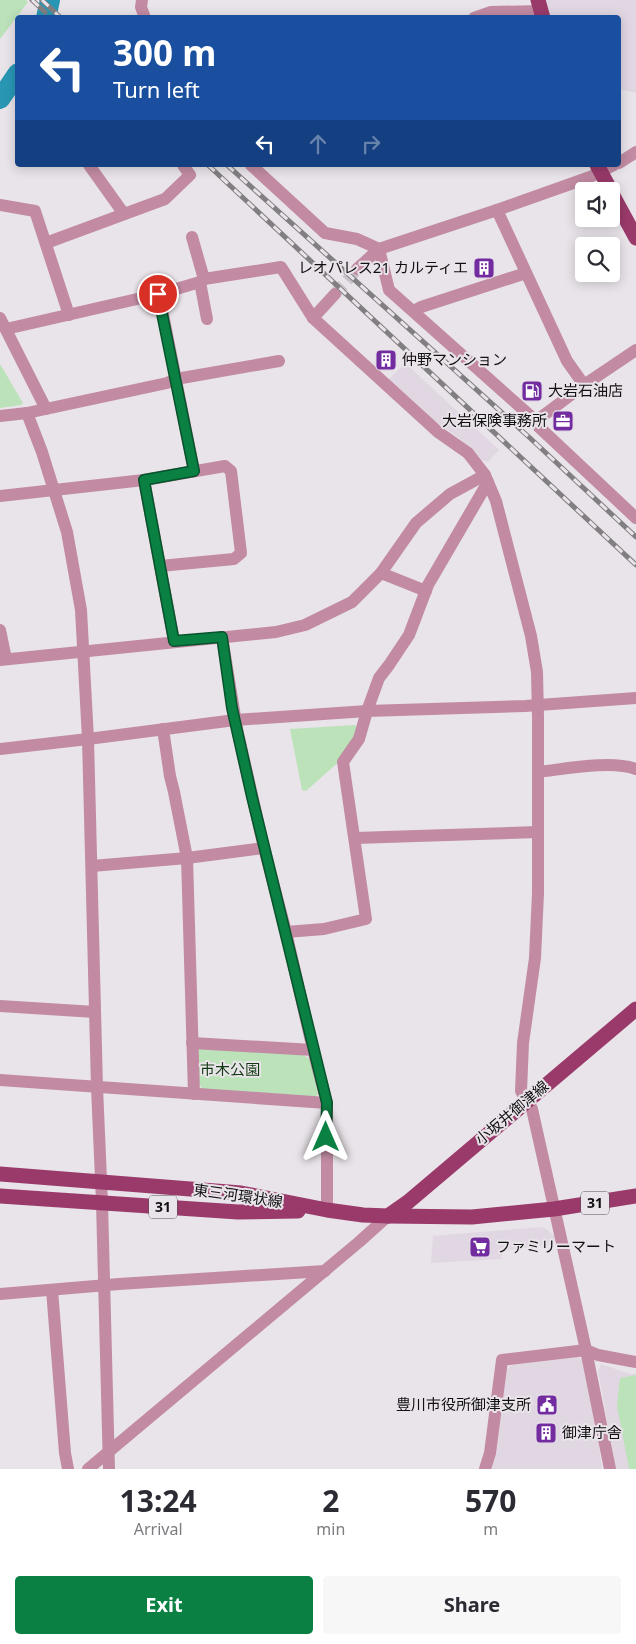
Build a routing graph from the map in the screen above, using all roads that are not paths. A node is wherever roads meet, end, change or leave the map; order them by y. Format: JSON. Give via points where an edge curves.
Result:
{"nodes":[{"id":1,"x":142,"y":0,"type":"edge"},
{"id":2,"x":541,"y":10,"type":"edge"},
{"id":3,"x":144,"y":15,"type":"edge"},
{"id":4,"x":482,"y":15,"type":"edge"},
{"id":5,"x":635,"y":155,"type":"edge"},
{"id":6,"x":621,"y":162,"type":"edge"},
{"id":7,"x":91,"y":167,"type":"edge"},
{"id":8,"x":184,"y":167,"type":"edge"},
{"id":9,"x":253,"y":167,"type":"edge"},
{"id":10,"x":604,"y":167,"type":"edge"},
{"id":11,"x":608,"y":182,"type":"edge"},
{"id":12,"x":0,"y":205,"type":"edge"},
{"id":13,"x":620,"y":209,"type":"edge"},
{"id":14,"x":497,"y":210,"type":"junction"},
{"id":15,"x":124,"y":214,"type":"junction"},
{"id":16,"x":192,"y":237,"type":"dead end"},
{"id":17,"x":636,"y":238,"type":"edge"},
{"id":18,"x":46,"y":242,"type":"junction"},
{"id":19,"x":379,"y":248,"type":"junction"},
{"id":20,"x":357,"y":269,"type":"tunnel mouth"},
{"id":21,"x":526,"y":273,"type":"junction"},
{"id":22,"x":202,"y":281,"type":"junction"},
{"id":23,"x":158,"y":294,"type":"junction"},
{"id":24,"x":335,"y":294,"type":"tunnel mouth"},
{"id":25,"x":414,"y":311,"type":"junction"},
{"id":26,"x":69,"y":315,"type":"junction"},
{"id":27,"x":313,"y":318,"type":"junction"},
{"id":28,"x":207,"y":319,"type":"dead end"},
{"id":29,"x":3,"y":324,"type":"edge"},
{"id":30,"x":636,"y":350,"type":"edge"},
{"id":31,"x":279,"y":361,"type":"dead end"},
{"id":32,"x":176,"y":379,"type":"junction"},
{"id":33,"x":584,"y":385,"type":"junction"},
{"id":34,"x":46,"y":409,"type":"junction"},
{"id":35,"x":27,"y":413,"type":"junction"},
{"id":36,"x":0,"y":416,"type":"edge"},
{"id":37,"x":536,"y":421,"type":"junction"},
{"id":38,"x":194,"y":471,"type":"junction"},
{"id":39,"x":487,"y":478,"type":"junction"},
{"id":40,"x":144,"y":480,"type":"junction"},
{"id":41,"x":55,"y":490,"type":"junction"},
{"id":42,"x":0,"y":496,"type":"edge"},
{"id":43,"x":636,"y":518,"type":"edge"},
{"id":44,"x":160,"y":566,"type":"junction"},
{"id":45,"x":381,"y":573,"type":"junction"},
{"id":46,"x":426,"y":591,"type":"junction"},
{"id":47,"x":0,"y":630,"type":"edge"},
{"id":48,"x":222,"y":637,"type":"junction"},
{"id":49,"x":174,"y":641,"type":"junction"},
{"id":50,"x":83,"y":651,"type":"junction"},
{"id":51,"x":3,"y":660,"type":"edge"},
{"id":52,"x":636,"y":698,"type":"edge"},
{"id":53,"x":537,"y":705,"type":"junction"},
{"id":54,"x":366,"y":711,"type":"junction"},
{"id":55,"x":235,"y":720,"type":"junction"},
{"id":56,"x":163,"y":729,"type":"junction"},
{"id":57,"x":88,"y":740,"type":"junction"},
{"id":58,"x":0,"y":749,"type":"edge"},
{"id":59,"x":636,"y":769,"type":"edge"},
{"id":60,"x":538,"y":772,"type":"junction"},
{"id":61,"x":538,"y":832,"type":"junction"},
{"id":62,"x":355,"y":838,"type":"junction"},
{"id":63,"x":264,"y":848,"type":"junction"},
{"id":64,"x":187,"y":858,"type":"junction"},
{"id":65,"x":92,"y":866,"type":"junction"},
{"id":66,"x":286,"y":932,"type":"junction"},
{"id":67,"x":0,"y":1006,"type":"edge"},
{"id":68,"x":636,"y":1009,"type":"edge"},
{"id":69,"x":95,"y":1012,"type":"junction"},
{"id":70,"x":192,"y":1043,"type":"junction"},
{"id":71,"x":313,"y":1050,"type":"junction"},
{"id":72,"x":0,"y":1080,"type":"edge"},
{"id":73,"x":97,"y":1087,"type":"junction"},
{"id":74,"x":194,"y":1094,"type":"junction"},
{"id":75,"x":527,"y":1101,"type":"junction"},
{"id":76,"x":327,"y":1103,"type":"junction"},
{"id":77,"x":0,"y":1174,"type":"edge"},
{"id":78,"x":101,"y":1182,"type":"junction"},
{"id":79,"x":0,"y":1196,"type":"edge"},
{"id":80,"x":636,"y":1196,"type":"edge"},
{"id":81,"x":102,"y":1203,"type":"junction"},
{"id":82,"x":554,"y":1209,"type":"junction"},
{"id":83,"x":327,"y":1210,"type":"junction"},
{"id":84,"x":388,"y":1216,"type":"junction"},
{"id":85,"x":325,"y":1271,"type":"junction"},
{"id":86,"x":104,"y":1286,"type":"junction"},
{"id":87,"x":52,"y":1290,"type":"junction"},
{"id":88,"x":0,"y":1294,"type":"edge"},
{"id":89,"x":586,"y":1350,"type":"junction"},
{"id":90,"x":636,"y":1362,"type":"edge"},
{"id":91,"x":109,"y":1452,"type":"junction"},
{"id":92,"x":68,"y":1469,"type":"edge"},
{"id":93,"x":88,"y":1469,"type":"edge"},
{"id":94,"x":109,"y":1469,"type":"edge"},
{"id":95,"x":484,"y":1469,"type":"edge"},
{"id":96,"x":610,"y":1469,"type":"edge"}],
"edges":[{"from":1,"to":3,"type":"street"},
{"from":2,"to":4,"type":"street"},
{"from":5,"to":6,"type":"street"},
{"from":7,"to":15,"type":"street"},
{"from":8,"to":15,"type":"street","via":[[190,175],[173,193]]},
{"from":9,"to":19,"type":"street","via":[[325,233],[357,239]]},
{"from":10,"to":11,"type":"main road"},
{"from":10,"to":14,"type":"street","via":[[590,177]]},
{"from":12,"to":18,"type":"street","via":[[35,211]]},
{"from":13,"to":17,"type":"main road"},
{"from":14,"to":19,"type":"street"},
{"from":14,"to":21,"type":"street"},
{"from":15,"to":18,"type":"street"},
{"from":16,"to":22,"type":"street"},
{"from":18,"to":26,"type":"street"},
{"from":19,"to":20,"type":"street"},
{"from":19,"to":25,"type":"street","via":[[390,290]]},
{"from":21,"to":25,"type":"street"},
{"from":21,"to":33,"type":"street","via":[[567,362]]},
{"from":22,"to":23,"type":"street"},
{"from":22,"to":27,"type":"street","via":[[281,267]]},
{"from":22,"to":28,"type":"street"},
{"from":23,"to":26,"type":"street"},
{"from":23,"to":32,"type":"street"},
{"from":24,"to":27,"type":"street"},
{"from":25,"to":37,"type":"street"},
{"from":26,"to":29,"type":"street"},
{"from":27,"to":39,"type":"street","via":[[438,432],[468,453]]},
{"from":29,"to":34,"type":"street"},
{"from":30,"to":33,"type":"street"},
{"from":31,"to":32,"type":"street"},
{"from":32,"to":34,"type":"street"},
{"from":32,"to":38,"type":"street"},
{"from":33,"to":37,"type":"street"},
{"from":34,"to":35,"type":"street"},
{"from":35,"to":36,"type":"street"},
{"from":35,"to":41,"type":"street"},
{"from":37,"to":43,"type":"street"},
{"from":38,"to":40,"type":"street"},
{"from":38,"to":44,"type":"street","via":[[225,466],[231,471],[241,554],[234,559]]},
{"from":39,"to":45,"type":"street","via":[[450,494],[416,523]]},
{"from":39,"to":46,"type":"street"},
{"from":39,"to":53,"type":"street","via":[[531,636],[537,672]]},
{"from":40,"to":41,"type":"street"},
{"from":40,"to":44,"type":"street"},
{"from":41,"to":42,"type":"street"},
{"from":41,"to":50,"type":"street","via":[[68,532],[76,578]]},
{"from":44,"to":49,"type":"street"},
{"from":45,"to":46,"type":"street"},
{"from":45,"to":48,"type":"street","via":[[352,602],[305,625],[276,632]]},
{"from":46,"to":54,"type":"street","via":[[409,635],[379,678]]},
{"from":47,"to":51,"type":"street"},
{"from":48,"to":49,"type":"street"},
{"from":48,"to":55,"type":"street"},
{"from":49,"to":50,"type":"street"},
{"from":50,"to":51,"type":"street"},
{"from":50,"to":57,"type":"street"},
{"from":52,"to":53,"type":"street"},
{"from":53,"to":54,"type":"street"},
{"from":53,"to":60,"type":"street"},
{"from":54,"to":55,"type":"street"},
{"from":54,"to":62,"type":"street","via":[[359,739],[343,762]]},
{"from":55,"to":56,"type":"street"},
{"from":55,"to":63,"type":"street"},
{"from":56,"to":57,"type":"street"},
{"from":56,"to":64,"type":"street"},
{"from":57,"to":58,"type":"street"},
{"from":57,"to":65,"type":"street"},
{"from":59,"to":60,"type":"street","via":[[592,766]]},
{"from":60,"to":61,"type":"street"},
{"from":61,"to":62,"type":"street"},
{"from":61,"to":75,"type":"street","via":[[535,958],[523,1044],[521,1091]]},
{"from":62,"to":66,"type":"street","via":[[366,919],[324,929]]},
{"from":63,"to":64,"type":"street"},
{"from":63,"to":66,"type":"street"},
{"from":64,"to":65,"type":"street"},
{"from":64,"to":70,"type":"street"},
{"from":65,"to":69,"type":"street"},
{"from":66,"to":71,"type":"street"},
{"from":67,"to":69,"type":"street"},
{"from":68,"to":75,"type":"main road","name":"小坂井御津線"},
{"from":69,"to":73,"type":"street"},
{"from":70,"to":71,"type":"street"},
{"from":70,"to":74,"type":"street"},
{"from":71,"to":76,"type":"street"},
{"from":72,"to":73,"type":"street"},
{"from":73,"to":74,"type":"street"},
{"from":73,"to":78,"type":"street"},
{"from":74,"to":76,"type":"street"},
{"from":75,"to":82,"type":"street","via":[[532,1109]]},
{"from":75,"to":84,"type":"main road","name":"小坂井御津線"},
{"from":76,"to":83,"type":"street"},
{"from":77,"to":78,"type":"main road","name":"東三河環状線","number":"31"},
{"from":78,"to":81,"type":"street"},
{"from":78,"to":83,"type":"main road","name":"東三河環状線","number":"31","via":[[241,1193]]},
{"from":79,"to":81,"type":"main road","name":"東三河環状線","number":"31"},
{"from":80,"to":82,"type":"main road","name":"東三河環状線","number":"31"},
{"from":81,"to":83,"type":"main road","name":"東三河環状線","number":"31","via":[[238,1212]]},
{"from":81,"to":86,"type":"street"},
{"from":82,"to":84,"type":"main road","name":"東三河環状線","number":"31","via":[[472,1217]]},
{"from":82,"to":89,"type":"street"},
{"from":83,"to":84,"type":"main road","name":"東三河環状線","number":"31"},
{"from":84,"to":85,"type":"street"},
{"from":85,"to":86,"type":"street"},
{"from":85,"to":91,"type":"street"},
{"from":86,"to":87,"type":"street"},
{"from":86,"to":91,"type":"street"},
{"from":87,"to":88,"type":"street"},
{"from":87,"to":92,"type":"street"},
{"from":89,"to":90,"type":"street"},
{"from":89,"to":95,"type":"street","via":[[502,1360],[490,1453]]},
{"from":89,"to":96,"type":"street"},
{"from":91,"to":93,"type":"street"},
{"from":91,"to":94,"type":"street"}]}
